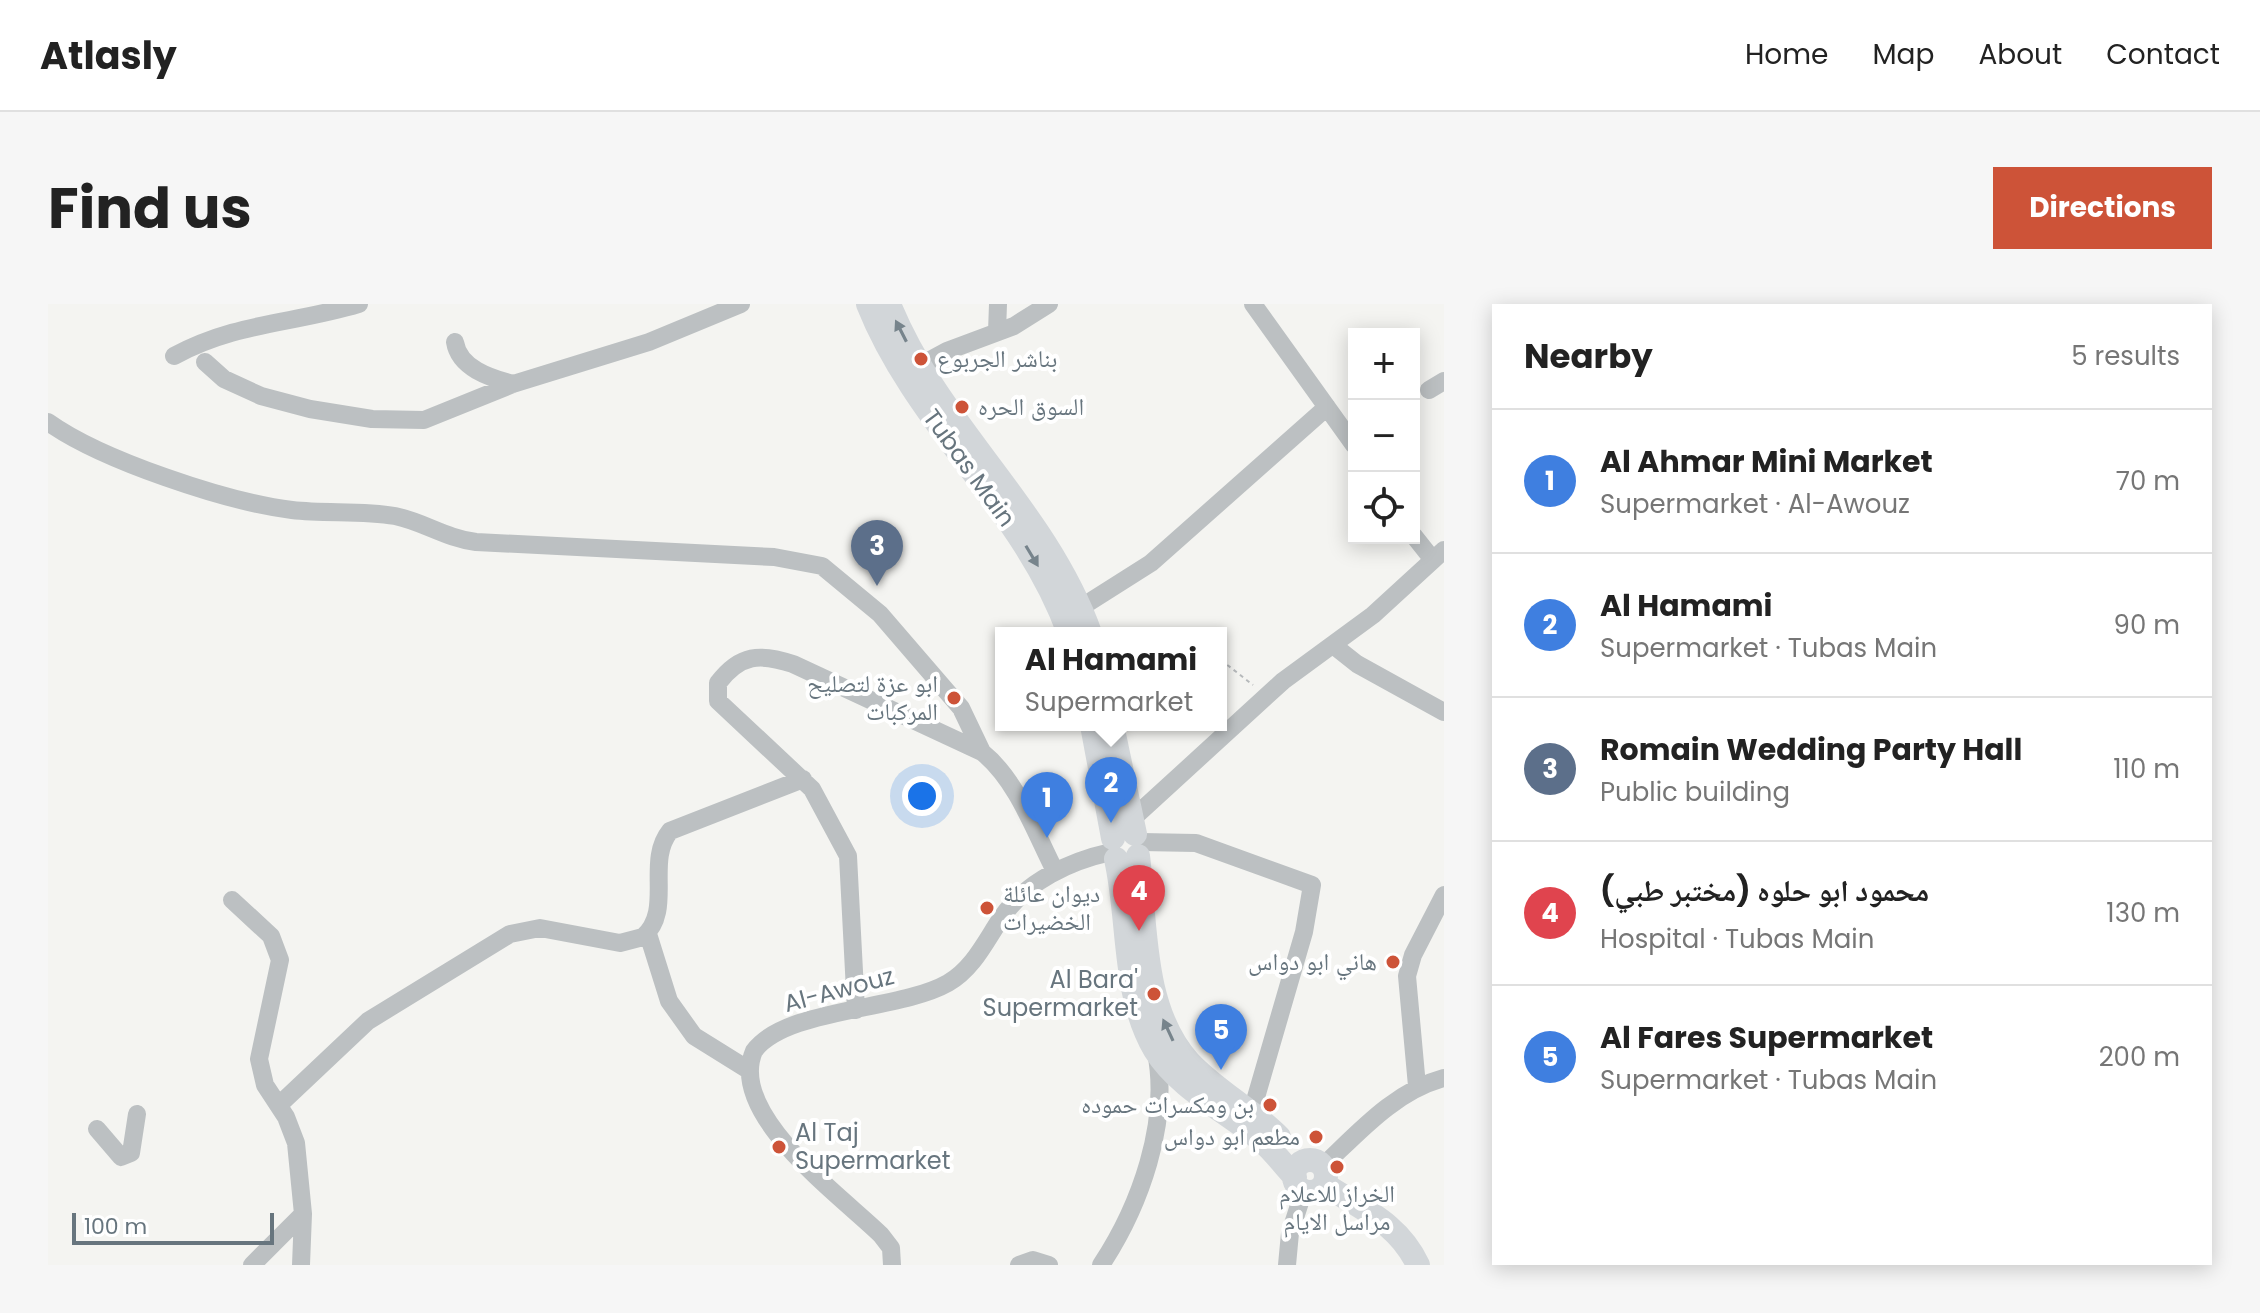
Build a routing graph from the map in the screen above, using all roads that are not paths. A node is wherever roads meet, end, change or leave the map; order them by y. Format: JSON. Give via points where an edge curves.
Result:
{"nodes":[{"id":1,"x":359,"y":304,"type":"edge"},
{"id":2,"x":741,"y":304,"type":"edge"},
{"id":3,"x":868,"y":304,"type":"edge"},
{"id":4,"x":889,"y":304,"type":"edge"},
{"id":5,"x":998,"y":304,"type":"edge"},
{"id":6,"x":1049,"y":304,"type":"edge"},
{"id":7,"x":1253,"y":304,"type":"edge"},
{"id":8,"x":997,"y":332,"type":"junction"},
{"id":9,"x":455,"y":342,"type":"dead end"},
{"id":10,"x":174,"y":356,"type":"dead end"},
{"id":11,"x":205,"y":362,"type":"dead end"},
{"id":12,"x":911,"y":370,"type":"junction"},
{"id":13,"x":513,"y":384,"type":"junction"},
{"id":14,"x":1327,"y":407,"type":"junction"},
{"id":15,"x":48,"y":422,"type":"edge"},
{"id":16,"x":1348,"y":437,"type":"edge"},
{"id":17,"x":1420,"y":541,"type":"edge"},
{"id":18,"x":1438,"y":555,"type":"edge"},
{"id":19,"x":1080,"y":608,"type":"junction"},
{"id":20,"x":1066,"y":627,"type":"edge"},
{"id":21,"x":1088,"y":627,"type":"edge"},
{"id":22,"x":1333,"y":645,"type":"junction"},
{"id":23,"x":1444,"y":712,"type":"edge"},
{"id":24,"x":1094,"y":731,"type":"edge"},
{"id":25,"x":1113,"y":731,"type":"edge"},
{"id":26,"x":982,"y":752,"type":"junction"},
{"id":27,"x":803,"y":779,"type":"junction"},
{"id":28,"x":1126,"y":843,"type":"junction"},
{"id":29,"x":1055,"y":871,"type":"junction"},
{"id":30,"x":1444,"y":895,"type":"edge"},
{"id":31,"x":232,"y":900,"type":"dead end"},
{"id":32,"x":648,"y":934,"type":"junction"},
{"id":33,"x":856,"y":1010,"type":"junction"},
{"id":34,"x":1156,"y":1051,"type":"junction"},
{"id":35,"x":747,"y":1069,"type":"junction"},
{"id":36,"x":1444,"y":1078,"type":"edge"},
{"id":37,"x":1417,"y":1086,"type":"junction"},
{"id":38,"x":279,"y":1105,"type":"junction"},
{"id":39,"x":1252,"y":1111,"type":"junction"},
{"id":40,"x":137,"y":1114,"type":"dead end"},
{"id":41,"x":97,"y":1129,"type":"dead end"},
{"id":42,"x":1309,"y":1176,"type":"junction"},
{"id":43,"x":303,"y":1214,"type":"junction"},
{"id":44,"x":252,"y":1265,"type":"edge"},
{"id":45,"x":301,"y":1265,"type":"edge"},
{"id":46,"x":893,"y":1265,"type":"edge"},
{"id":47,"x":1019,"y":1265,"type":"edge"},
{"id":48,"x":1049,"y":1265,"type":"edge"},
{"id":49,"x":1101,"y":1265,"type":"edge"},
{"id":50,"x":1287,"y":1265,"type":"edge"},
{"id":51,"x":1418,"y":1265,"type":"edge"}],
"edges":[{"from":1,"to":10,"type":"street","via":[[220,334]]},
{"from":2,"to":13,"type":"street","via":[[649,342]]},
{"from":3,"to":12,"type":"main road","name":"Tubas Main"},
{"from":12,"to":4,"type":"main road","name":"Tubas Main","one_way":true},
{"from":5,"to":8,"type":"street"},
{"from":6,"to":8,"type":"street"},
{"from":7,"to":14,"type":"street"},
{"from":8,"to":12,"type":"street"},
{"from":9,"to":13,"type":"street","via":[[457,355],[466,364]]},
{"from":11,"to":13,"type":"street","via":[[224,379],[261,396],[372,419],[424,420]]},
{"from":12,"to":19,"type":"main road","name":"Tubas Main","via":[[1049,546]]},
{"from":12,"to":20,"type":"main road","name":"Tubas Main","one_way":true,"via":[[1030,554]]},
{"from":14,"to":16,"type":"street"},
{"from":14,"to":19,"type":"street","via":[[1151,563]]},
{"from":15,"to":26,"type":"street","via":[[97,450],[199,487],[290,510],[398,517],[446,537],[476,542],[774,557],[822,566],[880,614],[961,708]]},
{"from":17,"to":18,"type":"street"},
{"from":18,"to":22,"type":"street"},
{"from":19,"to":21,"type":"main road","name":"Tubas Main"},
{"from":22,"to":23,"type":"street"},
{"from":22,"to":28,"type":"street","via":[[1266,696]]},
{"from":24,"to":28,"type":"main road"},
{"from":25,"to":28,"type":"main road"},
{"from":26,"to":27,"type":"street","via":[[793,664],[768,655],[743,658],[718,683],[718,701]]},
{"from":26,"to":29,"type":"street","via":[[1011,786]]},
{"from":27,"to":32,"type":"street","via":[[670,831],[661,845],[658,915]]},
{"from":27,"to":33,"type":"street","via":[[850,863]]},
{"from":28,"to":29,"type":"street","name":"Al-Awouz"},
{"from":28,"to":34,"type":"main road","via":[[1123,891],[1131,972]]},
{"from":39,"to":28,"type":"main road","one_way":true,"via":[[1191,1064],[1162,1019]]},
{"from":28,"to":39,"type":"street","via":[[1196,843],[1312,885],[1304,932]]},
{"from":29,"to":33,"type":"street","name":"Al-Awouz","via":[[1004,913],[971,963],[950,982]]},
{"from":30,"to":37,"type":"street","via":[[1407,976]]},
{"from":31,"to":38,"type":"street","via":[[271,936],[280,960],[259,1059],[265,1085]]},
{"from":32,"to":35,"type":"street","via":[[669,1001],[694,1036]]},
{"from":32,"to":38,"type":"street","via":[[620,943],[540,928],[510,934],[368,1021]]},
{"from":33,"to":35,"type":"street","name":"Al-Awouz","via":[[770,1035],[754,1051]]},
{"from":34,"to":42,"type":"main road","via":[[1173,1072]]},
{"from":34,"to":49,"type":"street","via":[[1161,1086],[1154,1133],[1133,1203]]},
{"from":35,"to":46,"type":"street","via":[[756,1102],[775,1133],[881,1235],[891,1248]]},
{"from":36,"to":37,"type":"street"},
{"from":37,"to":42,"type":"street"},
{"from":38,"to":43,"type":"street","via":[[296,1143]]},
{"from":39,"to":42,"type":"main road"},
{"from":40,"to":41,"type":"street","via":[[131,1153],[121,1157]]},
{"from":42,"to":50,"type":"street","via":[[1290,1233]]},
{"from":42,"to":51,"type":"main road","via":[[1388,1223]]},
{"from":43,"to":44,"type":"street"},
{"from":43,"to":45,"type":"street"},
{"from":47,"to":48,"type":"street","via":[[1033,1260]]}]}
